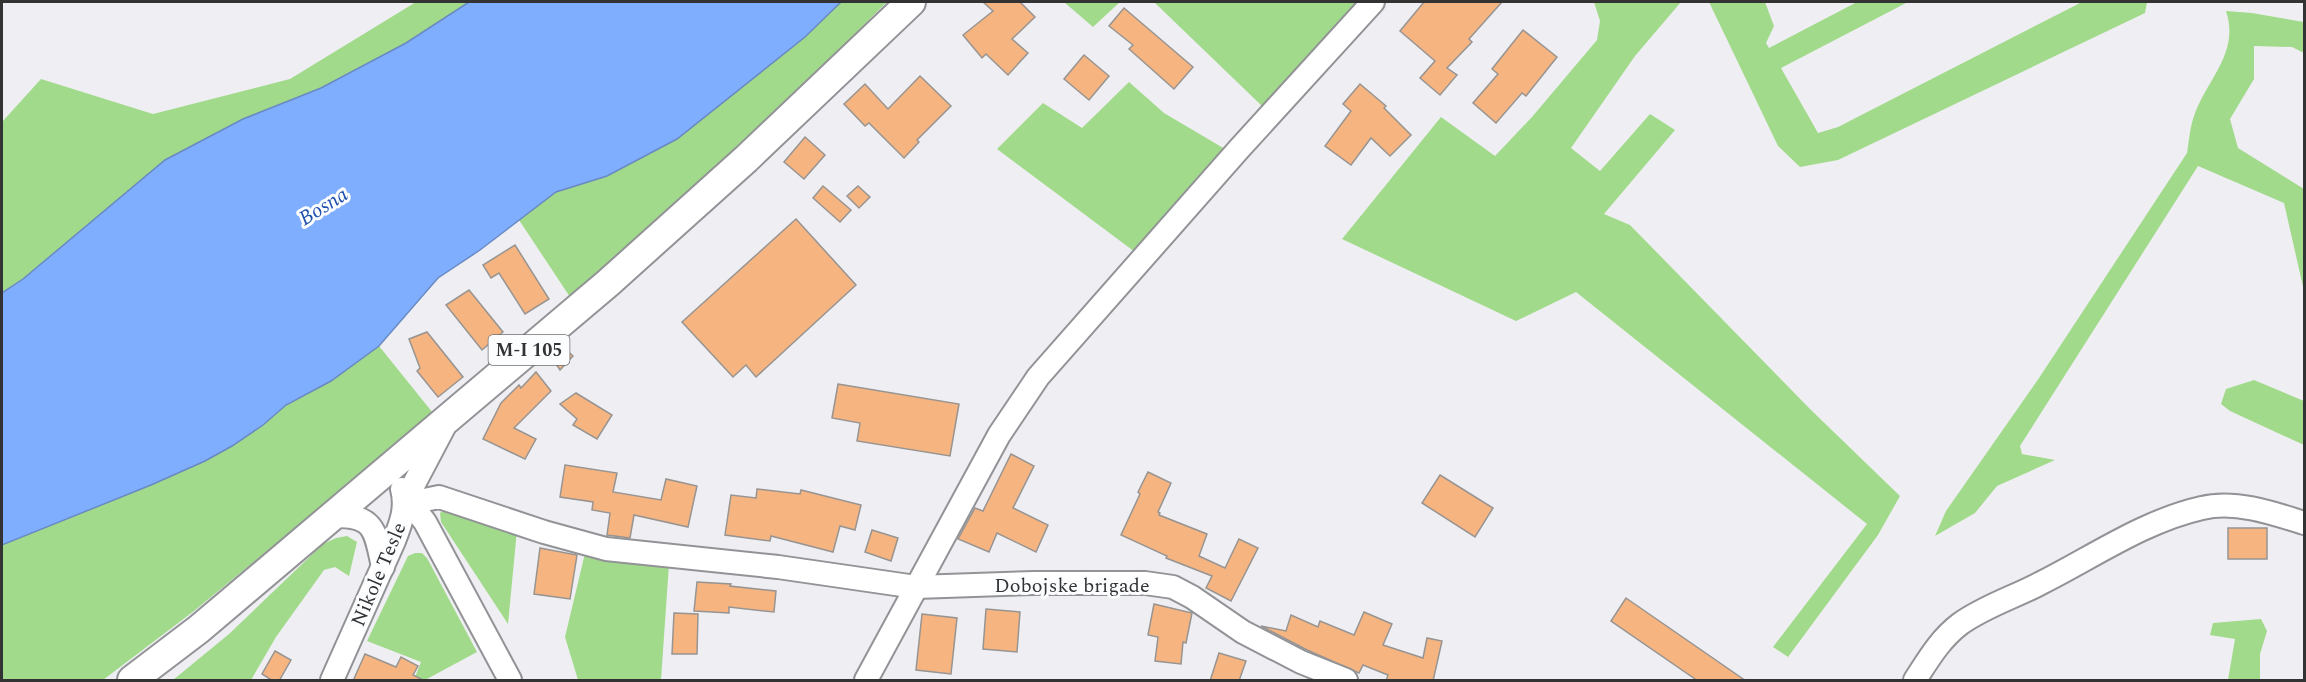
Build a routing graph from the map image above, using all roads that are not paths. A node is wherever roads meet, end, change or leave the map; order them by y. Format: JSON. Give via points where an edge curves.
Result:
{"nodes":[{"id":1,"x":911,"y":2,"type":"edge"},
{"id":2,"x":1373,"y":2,"type":"edge"},
{"id":3,"x":451,"y":417,"type":"junction"},
{"id":4,"x":394,"y":464,"type":"junction"},
{"id":5,"x":408,"y":502,"type":"junction"},
{"id":6,"x":333,"y":516,"type":"junction"},
{"id":7,"x":2304,"y":523,"type":"edge"},
{"id":8,"x":383,"y":567,"type":"junction"},
{"id":9,"x":916,"y":587,"type":"junction"},
{"id":10,"x":132,"y":681,"type":"edge"},
{"id":11,"x":332,"y":681,"type":"edge"},
{"id":12,"x":510,"y":681,"type":"edge"},
{"id":13,"x":866,"y":681,"type":"edge"},
{"id":14,"x":1346,"y":681,"type":"edge"},
{"id":15,"x":1915,"y":681,"type":"edge"}],
"edges":[{"from":1,"to":3,"type":"main road","number":"M-I 105","via":[[729,175]]},
{"from":2,"to":9,"type":"street","via":[[1038,377],[999,435]]},
{"from":3,"to":4,"type":"main road","number":"M-I 105"},
{"from":3,"to":5,"type":"street","via":[[433,445]]},
{"from":4,"to":5,"type":"street","name":"Nikole Tesle"},
{"from":4,"to":6,"type":"main road","number":"M-I 105"},
{"from":5,"to":8,"type":"street","name":"Nikole Tesle"},
{"from":5,"to":9,"type":"street","name":"Dobojske brigade","via":[[439,498],[606,549],[778,567]]},
{"from":5,"to":12,"type":"street","via":[[430,530]]},
{"from":6,"to":8,"type":"street","via":[[361,518],[368,523],[378,542]]},
{"from":6,"to":10,"type":"main road","number":"M-I 105"},
{"from":7,"to":15,"type":"street","via":[[2235,506],[2203,507],[2145,528],[1960,624],[1939,644]]},
{"from":8,"to":11,"type":"street","name":"Nikole Tesle"},
{"from":9,"to":13,"type":"street"},
{"from":9,"to":14,"type":"street","name":"Dobojske brigade","via":[[1145,583],[1173,587],[1243,632]]}]}
